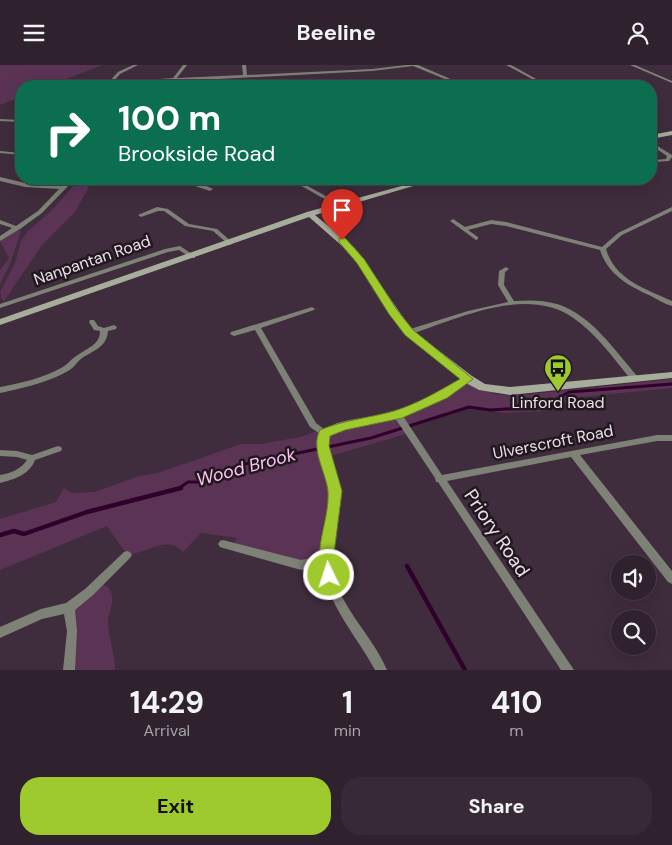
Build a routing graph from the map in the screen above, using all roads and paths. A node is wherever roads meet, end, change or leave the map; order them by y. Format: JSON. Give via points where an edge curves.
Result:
{"nodes":[{"id":1,"x":136,"y":65,"type":"edge"},
{"id":2,"x":185,"y":65,"type":"edge"},
{"id":3,"x":244,"y":65,"type":"edge"},
{"id":4,"x":301,"y":65,"type":"edge"},
{"id":5,"x":414,"y":65,"type":"edge"},
{"id":6,"x":508,"y":65,"type":"edge"},
{"id":7,"x":632,"y":65,"type":"edge"},
{"id":8,"x":307,"y":73,"type":"junction"},
{"id":9,"x":245,"y":75,"type":"junction"},
{"id":10,"x":176,"y":79,"type":"junction"},
{"id":11,"x":113,"y":80,"type":"edge"},
{"id":12,"x":162,"y":80,"type":"edge"},
{"id":13,"x":450,"y":80,"type":"edge"},
{"id":14,"x":536,"y":80,"type":"edge"},
{"id":15,"x":672,"y":82,"type":"edge"},
{"id":16,"x":15,"y":119,"type":"edge"},
{"id":17,"x":0,"y":120,"type":"edge"},
{"id":18,"x":12,"y":121,"type":"joint"},
{"id":19,"x":672,"y":133,"type":"edge"},
{"id":20,"x":657,"y":136,"type":"edge"},
{"id":21,"x":657,"y":147,"type":"edge"},
{"id":22,"x":0,"y":151,"type":"edge"},
{"id":23,"x":15,"y":153,"type":"edge"},
{"id":24,"x":657,"y":161,"type":"edge"},
{"id":25,"x":0,"y":179,"type":"edge"},
{"id":26,"x":15,"y":183,"type":"edge"},
{"id":27,"x":25,"y":185,"type":"edge"},
{"id":28,"x":67,"y":185,"type":"edge"},
{"id":29,"x":303,"y":185,"type":"edge"},
{"id":30,"x":412,"y":185,"type":"edge"},
{"id":31,"x":64,"y":188,"type":"junction"},
{"id":32,"x":339,"y":205,"type":"junction"},
{"id":33,"x":672,"y":209,"type":"edge"},
{"id":34,"x":310,"y":214,"type":"junction"},
{"id":35,"x":141,"y":215,"type":"dead end"},
{"id":36,"x":453,"y":221,"type":"dead end"},
{"id":37,"x":0,"y":222,"type":"edge"},
{"id":38,"x":18,"y":228,"type":"junction"},
{"id":39,"x":464,"y":229,"type":"junction"},
{"id":40,"x":476,"y":238,"type":"dead end"},
{"id":41,"x":0,"y":239,"type":"edge"},
{"id":42,"x":230,"y":243,"type":"junction"},
{"id":43,"x":603,"y":249,"type":"junction"},
{"id":44,"x":193,"y":257,"type":"junction"},
{"id":45,"x":501,"y":269,"type":"dead end"},
{"id":46,"x":512,"y":302,"type":"junction"},
{"id":47,"x":672,"y":304,"type":"edge"},
{"id":48,"x":0,"y":306,"type":"edge"},
{"id":49,"x":312,"y":309,"type":"dead end"},
{"id":50,"x":0,"y":322,"type":"edge"},
{"id":51,"x":92,"y":322,"type":"dead end"},
{"id":52,"x":114,"y":327,"type":"dead end"},
{"id":53,"x":257,"y":327,"type":"junction"},
{"id":54,"x":104,"y":330,"type":"junction"},
{"id":55,"x":409,"y":332,"type":"junction"},
{"id":56,"x":234,"y":334,"type":"dead end"},
{"id":57,"x":672,"y":375,"type":"edge"},
{"id":58,"x":468,"y":379,"type":"junction"},
{"id":59,"x":635,"y":379,"type":"junction"},
{"id":60,"x":0,"y":390,"type":"edge"},
{"id":61,"x":397,"y":415,"type":"junction"},
{"id":62,"x":324,"y":433,"type":"junction"},
{"id":63,"x":672,"y":438,"type":"edge"},
{"id":64,"x":58,"y":449,"type":"dead end"},
{"id":65,"x":0,"y":453,"type":"edge"},
{"id":66,"x":572,"y":453,"type":"junction"},
{"id":67,"x":32,"y":458,"type":"junction"},
{"id":68,"x":0,"y":479,"type":"edge"},
{"id":69,"x":439,"y":479,"type":"junction"},
{"id":70,"x":231,"y":543,"type":"dead end"},
{"id":71,"x":127,"y":555,"type":"dead end"},
{"id":72,"x":326,"y":561,"type":"junction"},
{"id":73,"x":672,"y":579,"type":"edge"},
{"id":74,"x":69,"y":608,"type":"junction"},
{"id":75,"x":0,"y":633,"type":"edge"},
{"id":76,"x":69,"y":670,"type":"edge"},
{"id":77,"x":381,"y":670,"type":"edge"},
{"id":78,"x":568,"y":670,"type":"edge"}],
"edges":[{"from":1,"to":11,"type":"street"},
{"from":2,"to":10,"type":"street"},
{"from":3,"to":9,"type":"street"},
{"from":4,"to":8,"type":"street"},
{"from":5,"to":8,"type":"street"},
{"from":5,"to":13,"type":"street"},
{"from":6,"to":14,"type":"street"},
{"from":7,"to":15,"type":"street"},
{"from":8,"to":9,"type":"street"},
{"from":9,"to":10,"type":"street"},
{"from":10,"to":12,"type":"street"},
{"from":16,"to":18,"type":"street"},
{"from":17,"to":18,"type":"street"},
{"from":19,"to":20,"type":"street"},
{"from":21,"to":24,"type":"street","via":[[670,156],[667,160]]},
{"from":22,"to":23,"type":"street"},
{"from":25,"to":26,"type":"street"},
{"from":27,"to":31,"type":"street"},
{"from":28,"to":31,"type":"street"},
{"from":29,"to":32,"type":"street"},
{"from":30,"to":32,"type":"street","name":"Nanpantan Road"},
{"from":31,"to":38,"type":"street"},
{"from":32,"to":34,"type":"street","name":"Nanpantan Road"},
{"from":33,"to":43,"type":"street","via":[[620,234]]},
{"from":34,"to":42,"type":"street","name":"Nanpantan Road"},
{"from":34,"to":55,"type":"street","via":[[352,250]]},
{"from":35,"to":42,"type":"street","via":[[157,209],[166,210],[187,225],[215,230]]},
{"from":36,"to":39,"type":"street"},
{"from":37,"to":38,"type":"street"},
{"from":38,"to":41,"type":"street"},
{"from":39,"to":40,"type":"street"},
{"from":39,"to":43,"type":"street","via":[[491,222],[506,224]]},
{"from":42,"to":44,"type":"street","name":"Nanpantan Road"},
{"from":43,"to":47,"type":"street","via":[[607,262],[619,274]]},
{"from":44,"to":48,"type":"street","name":"Nanpantan Road","via":[[186,251],[174,249]]},
{"from":44,"to":50,"type":"street","name":"Nanpantan Road"},
{"from":45,"to":46,"type":"street","via":[[501,285]]},
{"from":46,"to":55,"type":"street"},
{"from":46,"to":59,"type":"street","via":[[550,304],[573,314],[586,324]]},
{"from":49,"to":53,"type":"street"},
{"from":51,"to":54,"type":"street"},
{"from":52,"to":54,"type":"street"},
{"from":53,"to":56,"type":"street"},
{"from":53,"to":62,"type":"street","via":[[313,425]]},
{"from":54,"to":60,"type":"street","via":[[104,339],[99,345],[79,357],[67,372]]},
{"from":55,"to":58,"type":"street"},
{"from":57,"to":59,"type":"street"},
{"from":58,"to":59,"type":"street","via":[[482,387],[510,391]]},
{"from":58,"to":61,"type":"street","via":[[442,395]]},
{"from":61,"to":62,"type":"street"},
{"from":61,"to":69,"type":"street","name":"Priory Road"},
{"from":62,"to":72,"type":"street","via":[[324,449],[335,491]]},
{"from":63,"to":66,"type":"street","name":"Ulverscroft Road"},
{"from":64,"to":67,"type":"street"},
{"from":65,"to":67,"type":"street"},
{"from":66,"to":69,"type":"street","name":"Ulverscroft Road"},
{"from":66,"to":73,"type":"street"},
{"from":67,"to":68,"type":"street","via":[[16,475]]},
{"from":69,"to":78,"type":"street","name":"Priory Road"},
{"from":70,"to":72,"type":"street","via":[[276,560],[300,565]]},
{"from":71,"to":74,"type":"street"},
{"from":72,"to":77,"type":"street","via":[[332,589],[342,610]]},
{"from":74,"to":75,"type":"street","via":[[41,614]]},
{"from":74,"to":76,"type":"street","via":[[72,631]]}]}
